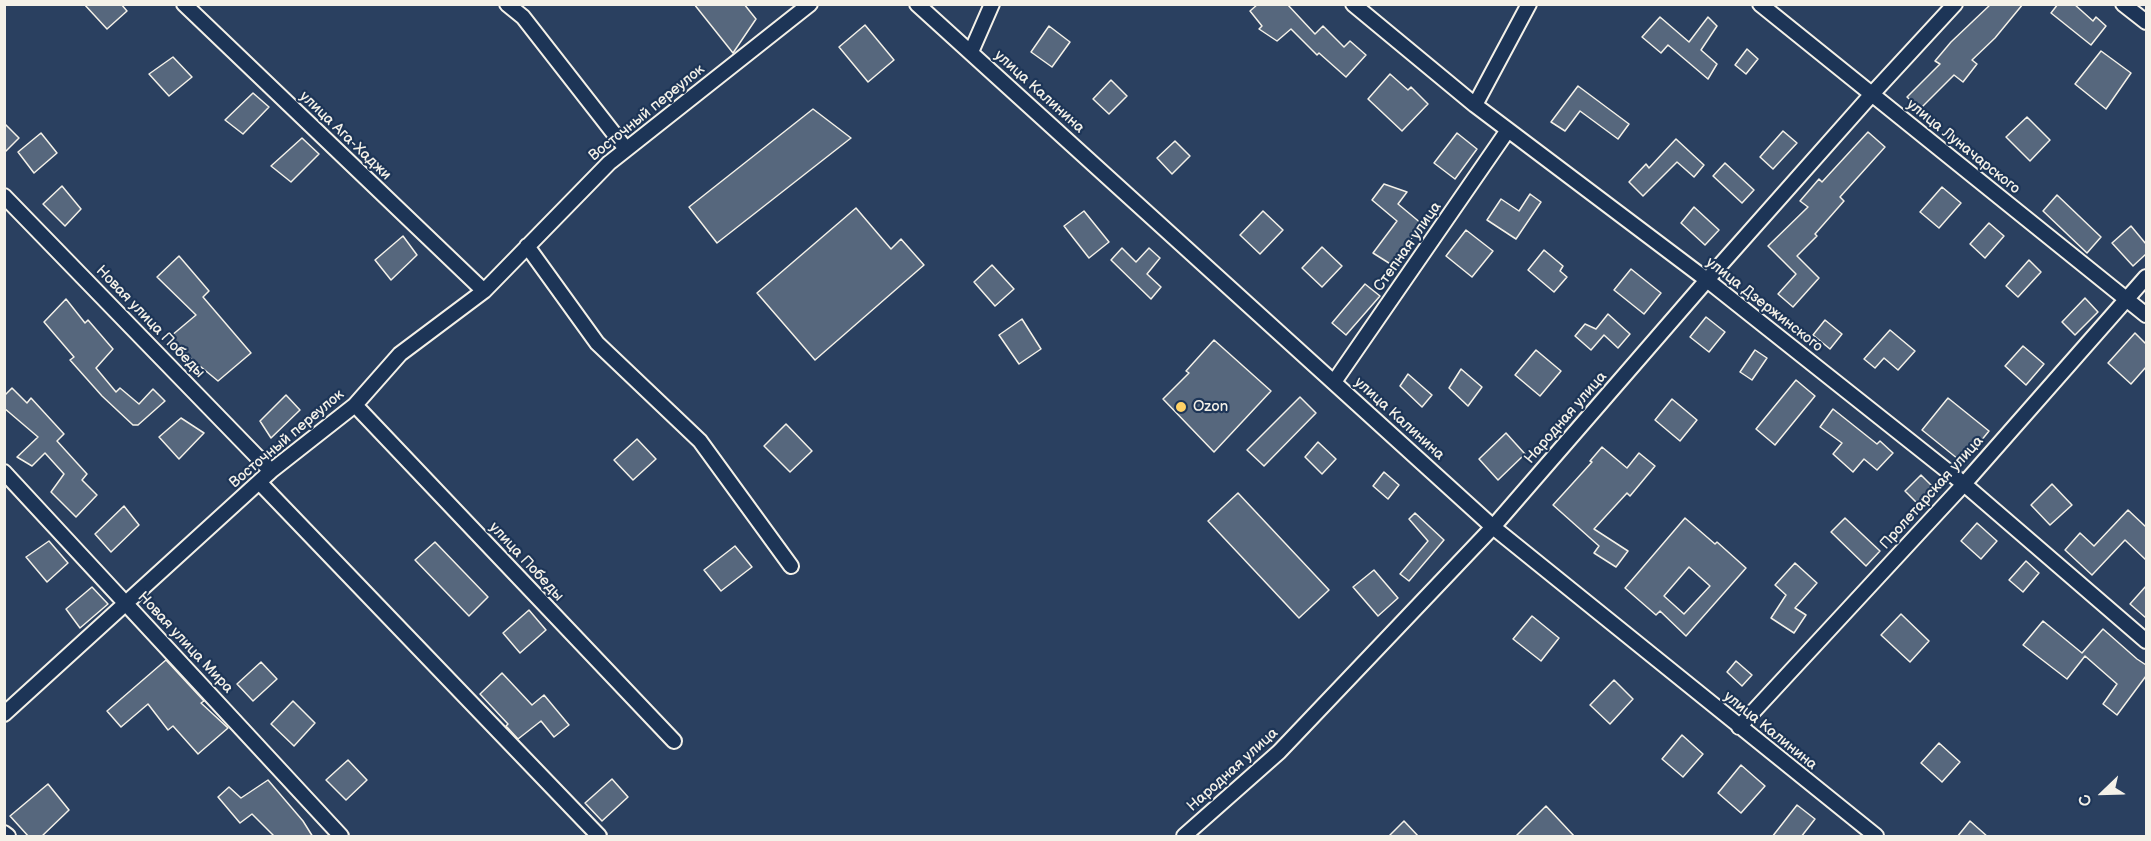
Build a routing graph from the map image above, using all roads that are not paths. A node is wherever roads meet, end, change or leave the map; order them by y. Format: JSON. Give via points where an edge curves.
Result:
{"nodes":[{"id":1,"x":184,"y":4,"type":"edge"},
{"id":2,"x":507,"y":4,"type":"edge"},
{"id":3,"x":810,"y":4,"type":"edge"},
{"id":4,"x":917,"y":4,"type":"edge"},
{"id":5,"x":992,"y":4,"type":"edge"},
{"id":6,"x":1353,"y":4,"type":"edge"},
{"id":7,"x":1529,"y":4,"type":"edge"},
{"id":8,"x":1760,"y":4,"type":"edge"},
{"id":9,"x":1955,"y":4,"type":"edge"},
{"id":10,"x":2123,"y":4,"type":"edge"},
{"id":11,"x":2146,"y":22,"type":"edge"},
{"id":12,"x":971,"y":52,"type":"junction"},
{"id":13,"x":1872,"y":94,"type":"junction"},
{"id":14,"x":1475,"y":105,"type":"junction"},
{"id":15,"x":1509,"y":130,"type":"junction"},
{"id":16,"x":626,"y":149,"type":"junction"},
{"id":17,"x":4,"y":196,"type":"edge"},
{"id":18,"x":527,"y":246,"type":"junction"},
{"id":19,"x":2146,"y":277,"type":"edge"},
{"id":20,"x":1707,"y":280,"type":"junction"},
{"id":21,"x":484,"y":291,"type":"junction"},
{"id":22,"x":2126,"y":299,"type":"junction"},
{"id":23,"x":2146,"y":315,"type":"edge"},
{"id":24,"x":1334,"y":382,"type":"junction"},
{"id":25,"x":355,"y":405,"type":"junction"},
{"id":26,"x":271,"y":471,"type":"junction"},
{"id":27,"x":4,"y":472,"type":"edge"},
{"id":28,"x":259,"y":482,"type":"junction"},
{"id":29,"x":1964,"y":484,"type":"junction"},
{"id":30,"x":1493,"y":527,"type":"junction"},
{"id":31,"x":791,"y":566,"type":"dead end"},
{"id":32,"x":126,"y":603,"type":"junction"},
{"id":33,"x":2146,"y":641,"type":"edge"},
{"id":34,"x":4,"y":714,"type":"edge"},
{"id":35,"x":1738,"y":727,"type":"junction"},
{"id":36,"x":674,"y":741,"type":"dead end"},
{"id":37,"x":341,"y":837,"type":"edge"},
{"id":38,"x":599,"y":837,"type":"edge"},
{"id":39,"x":1184,"y":837,"type":"edge"},
{"id":40,"x":1876,"y":837,"type":"edge"}],
"edges":[{"from":1,"to":21,"type":"street","name":"улица Ага-Хаджи"},
{"from":2,"to":16,"type":"street","via":[[523,17]]},
{"from":3,"to":16,"type":"street","name":"Восточный переулок"},
{"from":4,"to":12,"type":"street","name":"улица Калинина"},
{"from":5,"to":12,"type":"street"},
{"from":6,"to":14,"type":"street","name":"улица Дзержинского"},
{"from":7,"to":14,"type":"street"},
{"from":8,"to":13,"type":"street","name":"улица Луначарского"},
{"from":9,"to":13,"type":"street","name":"Народная улица"},
{"from":10,"to":11,"type":"street"},
{"from":12,"to":24,"type":"street","name":"улица Калинина"},
{"from":13,"to":20,"type":"street","name":"Народная улица"},
{"from":13,"to":22,"type":"street","name":"улица Луначарского"},
{"from":14,"to":15,"type":"street","name":"улица Дзержинского"},
{"from":15,"to":20,"type":"street","name":"улица Дзержинского"},
{"from":15,"to":24,"type":"street","name":"Степная улица"},
{"from":16,"to":18,"type":"street","name":"Восточный переулок"},
{"from":17,"to":26,"type":"street","name":"Новая улица Победы"},
{"from":18,"to":21,"type":"street","name":"Восточный переулок"},
{"from":18,"to":31,"type":"street","via":[[597,343],[700,441]]},
{"from":19,"to":22,"type":"street","name":"Пролетарская улица"},
{"from":20,"to":29,"type":"street","name":"улица Дзержинского"},
{"from":20,"to":30,"type":"street","name":"Народная улица"},
{"from":21,"to":25,"type":"street","name":"Восточный переулок","via":[[400,354]]},
{"from":22,"to":23,"type":"street","name":"улица Луначарского"},
{"from":22,"to":29,"type":"street","name":"Пролетарская улица"},
{"from":24,"to":30,"type":"street","name":"улица Калинина"},
{"from":25,"to":26,"type":"street","name":"Восточный переулок"},
{"from":25,"to":36,"type":"street","name":"улица Победы"},
{"from":26,"to":28,"type":"street","name":"Восточный переулок"},
{"from":27,"to":32,"type":"street","name":"Новая улица Мира"},
{"from":28,"to":32,"type":"street","name":"Восточный переулок"},
{"from":28,"to":38,"type":"street"},
{"from":29,"to":33,"type":"street","name":"улица Дзержинского"},
{"from":29,"to":35,"type":"street","name":"Пролетарская улица"},
{"from":30,"to":35,"type":"street","name":"улица Калинина"},
{"from":30,"to":39,"type":"street","name":"Народная улица","via":[[1279,752]]},
{"from":32,"to":34,"type":"street","name":"Восточный переулок"},
{"from":32,"to":37,"type":"street","name":"Новая улица Мира"},
{"from":35,"to":40,"type":"street","name":"улица Калинина"}]}
